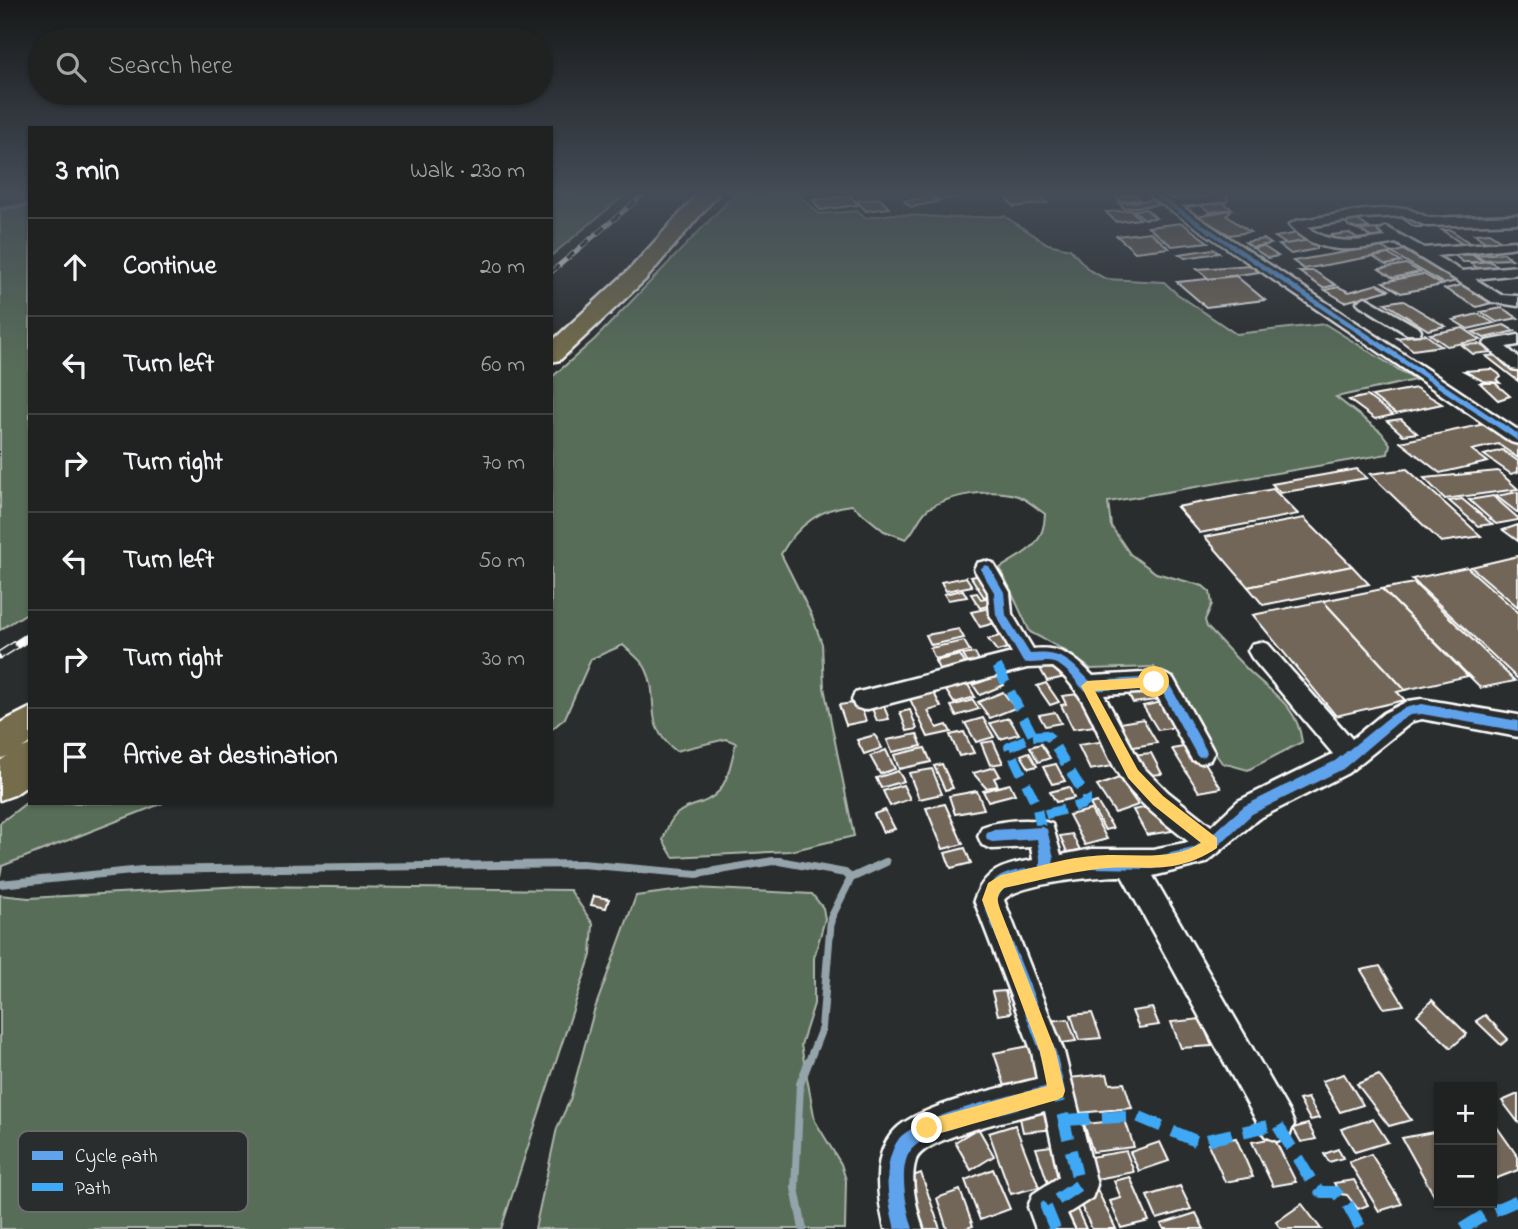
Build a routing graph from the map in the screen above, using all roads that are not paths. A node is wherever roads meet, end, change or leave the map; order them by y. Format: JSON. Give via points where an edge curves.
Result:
{"nodes":[{"id":1,"x":630,"y":251,"type":"edge"},
{"id":2,"x":658,"y":251,"type":"edge"},
{"id":3,"x":1244,"y":251,"type":"edge"},
{"id":4,"x":1434,"y":251,"type":"edge"},
{"id":5,"x":1419,"y":253,"type":"joint"},
{"id":6,"x":1518,"y":270,"type":"edge"},
{"id":7,"x":1458,"y":276,"type":"junction"},
{"id":8,"x":1518,"y":301,"type":"edge"},
{"id":9,"x":1337,"y":309,"type":"junction"},
{"id":10,"x":553,"y":325,"type":"edge"},
{"id":11,"x":1413,"y":331,"type":"dead end"},
{"id":12,"x":1518,"y":340,"type":"edge"},
{"id":13,"x":553,"y":353,"type":"edge"},
{"id":14,"x":1518,"y":365,"type":"edge"},
{"id":15,"x":1512,"y":428,"type":"edge"},
{"id":16,"x":985,"y":569,"type":"dead end"},
{"id":17,"x":1259,"y":651,"type":"dead end"},
{"id":18,"x":1027,"y":659,"type":"junction"},
{"id":19,"x":1087,"y":686,"type":"junction"},
{"id":20,"x":864,"y":700,"type":"dead end"},
{"id":21,"x":28,"y":724,"type":"edge"},
{"id":22,"x":1518,"y":726,"type":"edge"},
{"id":23,"x":0,"y":743,"type":"edge"},
{"id":24,"x":1201,"y":752,"type":"dead end"},
{"id":25,"x":1350,"y":755,"type":"junction"},
{"id":26,"x":28,"y":763,"type":"edge"},
{"id":27,"x":0,"y":783,"type":"edge"},
{"id":28,"x":992,"y":836,"type":"dead end"},
{"id":29,"x":1208,"y":841,"type":"junction"},
{"id":30,"x":1046,"y":858,"type":"junction"},
{"id":31,"x":1130,"y":863,"type":"junction"},
{"id":32,"x":1057,"y":1091,"type":"junction"},
{"id":33,"x":1278,"y":1124,"type":"dead end"},
{"id":34,"x":904,"y":1229,"type":"edge"},
{"id":35,"x":1055,"y":1229,"type":"edge"}],
"edges":[{"from":1,"to":10,"type":"highway"},
{"from":2,"to":13,"type":"highway"},
{"from":3,"to":9,"type":"street"},
{"from":4,"to":5,"type":"street"},
{"from":5,"to":7,"type":"street"},
{"from":6,"to":7,"type":"street"},
{"from":7,"to":8,"type":"street","via":[[1497,299]]},
{"from":9,"to":11,"type":"street","via":[[1373,300]]},
{"from":9,"to":15,"type":"street"},
{"from":12,"to":14,"type":"street","via":[[1492,344]]},
{"from":16,"to":18,"type":"street","via":[[999,592],[1001,615]]},
{"from":17,"to":25,"type":"street"},
{"from":18,"to":19,"type":"street","via":[[1060,658]]},
{"from":18,"to":20,"type":"street"},
{"from":19,"to":24,"type":"street","via":[[1159,682]]},
{"from":19,"to":29,"type":"street","via":[[1133,774]]},
{"from":21,"to":23,"type":"highway"},
{"from":22,"to":25,"type":"street","via":[[1422,709],[1408,711]]},
{"from":25,"to":29,"type":"street","via":[[1319,776],[1248,810]]},
{"from":26,"to":27,"type":"highway"},
{"from":28,"to":30,"type":"street","via":[[1042,833]]},
{"from":29,"to":31,"type":"street","via":[[1196,854]]},
{"from":30,"to":31,"type":"street"},
{"from":30,"to":32,"type":"street","via":[[1001,882],[989,900],[1048,1052]]},
{"from":31,"to":33,"type":"street"},
{"from":32,"to":34,"type":"street","via":[[927,1128],[905,1143],[897,1161]]},
{"from":32,"to":35,"type":"street","via":[[1079,1185],[1046,1207]]}]}
